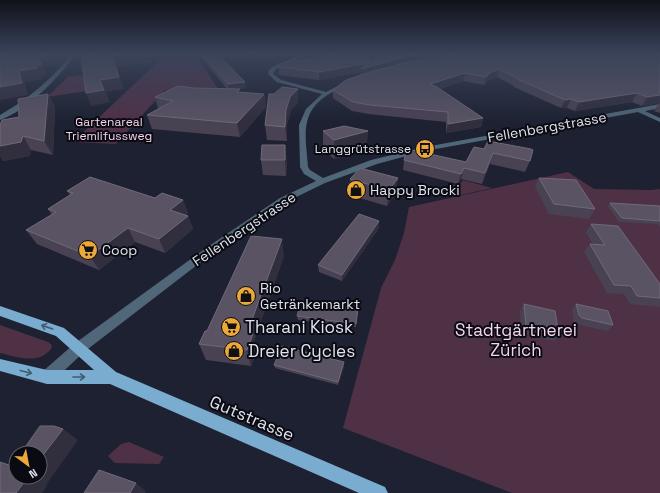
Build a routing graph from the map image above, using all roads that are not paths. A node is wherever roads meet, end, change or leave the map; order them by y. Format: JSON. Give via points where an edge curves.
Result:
{"nodes":[{"id":1,"x":56,"y":77,"type":"edge"},
{"id":2,"x":275,"y":77,"type":"edge"},
{"id":3,"x":352,"y":82,"type":"edge"},
{"id":4,"x":325,"y":93,"type":"junction"},
{"id":5,"x":660,"y":106,"type":"edge"},
{"id":6,"x":639,"y":110,"type":"junction"},
{"id":7,"x":0,"y":118,"type":"edge"},
{"id":8,"x":660,"y":120,"type":"edge"},
{"id":9,"x":322,"y":181,"type":"junction"},
{"id":10,"x":0,"y":311,"type":"edge"},
{"id":11,"x":79,"y":348,"type":"junction"},
{"id":12,"x":0,"y":365,"type":"edge"},
{"id":13,"x":47,"y":377,"type":"junction"},
{"id":14,"x":111,"y":377,"type":"junction"},
{"id":15,"x":379,"y":493,"type":"edge"}],
"edges":[{"from":1,"to":7,"type":"street"},
{"from":2,"to":4,"type":"street"},
{"from":3,"to":4,"type":"street"},
{"from":4,"to":9,"type":"street","via":[[309,108],[302,125],[304,167],[307,172]]},
{"from":5,"to":6,"type":"street","name":"Fellenbergstrasse"},
{"from":6,"to":8,"type":"street"},
{"from":6,"to":9,"type":"street","name":"Fellenbergstrasse","via":[[425,149],[374,162]]},
{"from":9,"to":11,"type":"street","name":"Fellenbergstrasse","via":[[283,200],[237,231]]},
{"from":11,"to":10,"type":"main road","name":"Gutstrasse","one_way":true,"via":[[60,332]]},
{"from":11,"to":13,"type":"street","name":"Fellenbergstrasse"},
{"from":11,"to":14,"type":"main road","name":"Gutstrasse"},
{"from":12,"to":13,"type":"main road","name":"Gutstrasse","one_way":true},
{"from":13,"to":14,"type":"main road","name":"Gutstrasse","one_way":true},
{"from":14,"to":15,"type":"main road","name":"Gutstrasse"}]}
